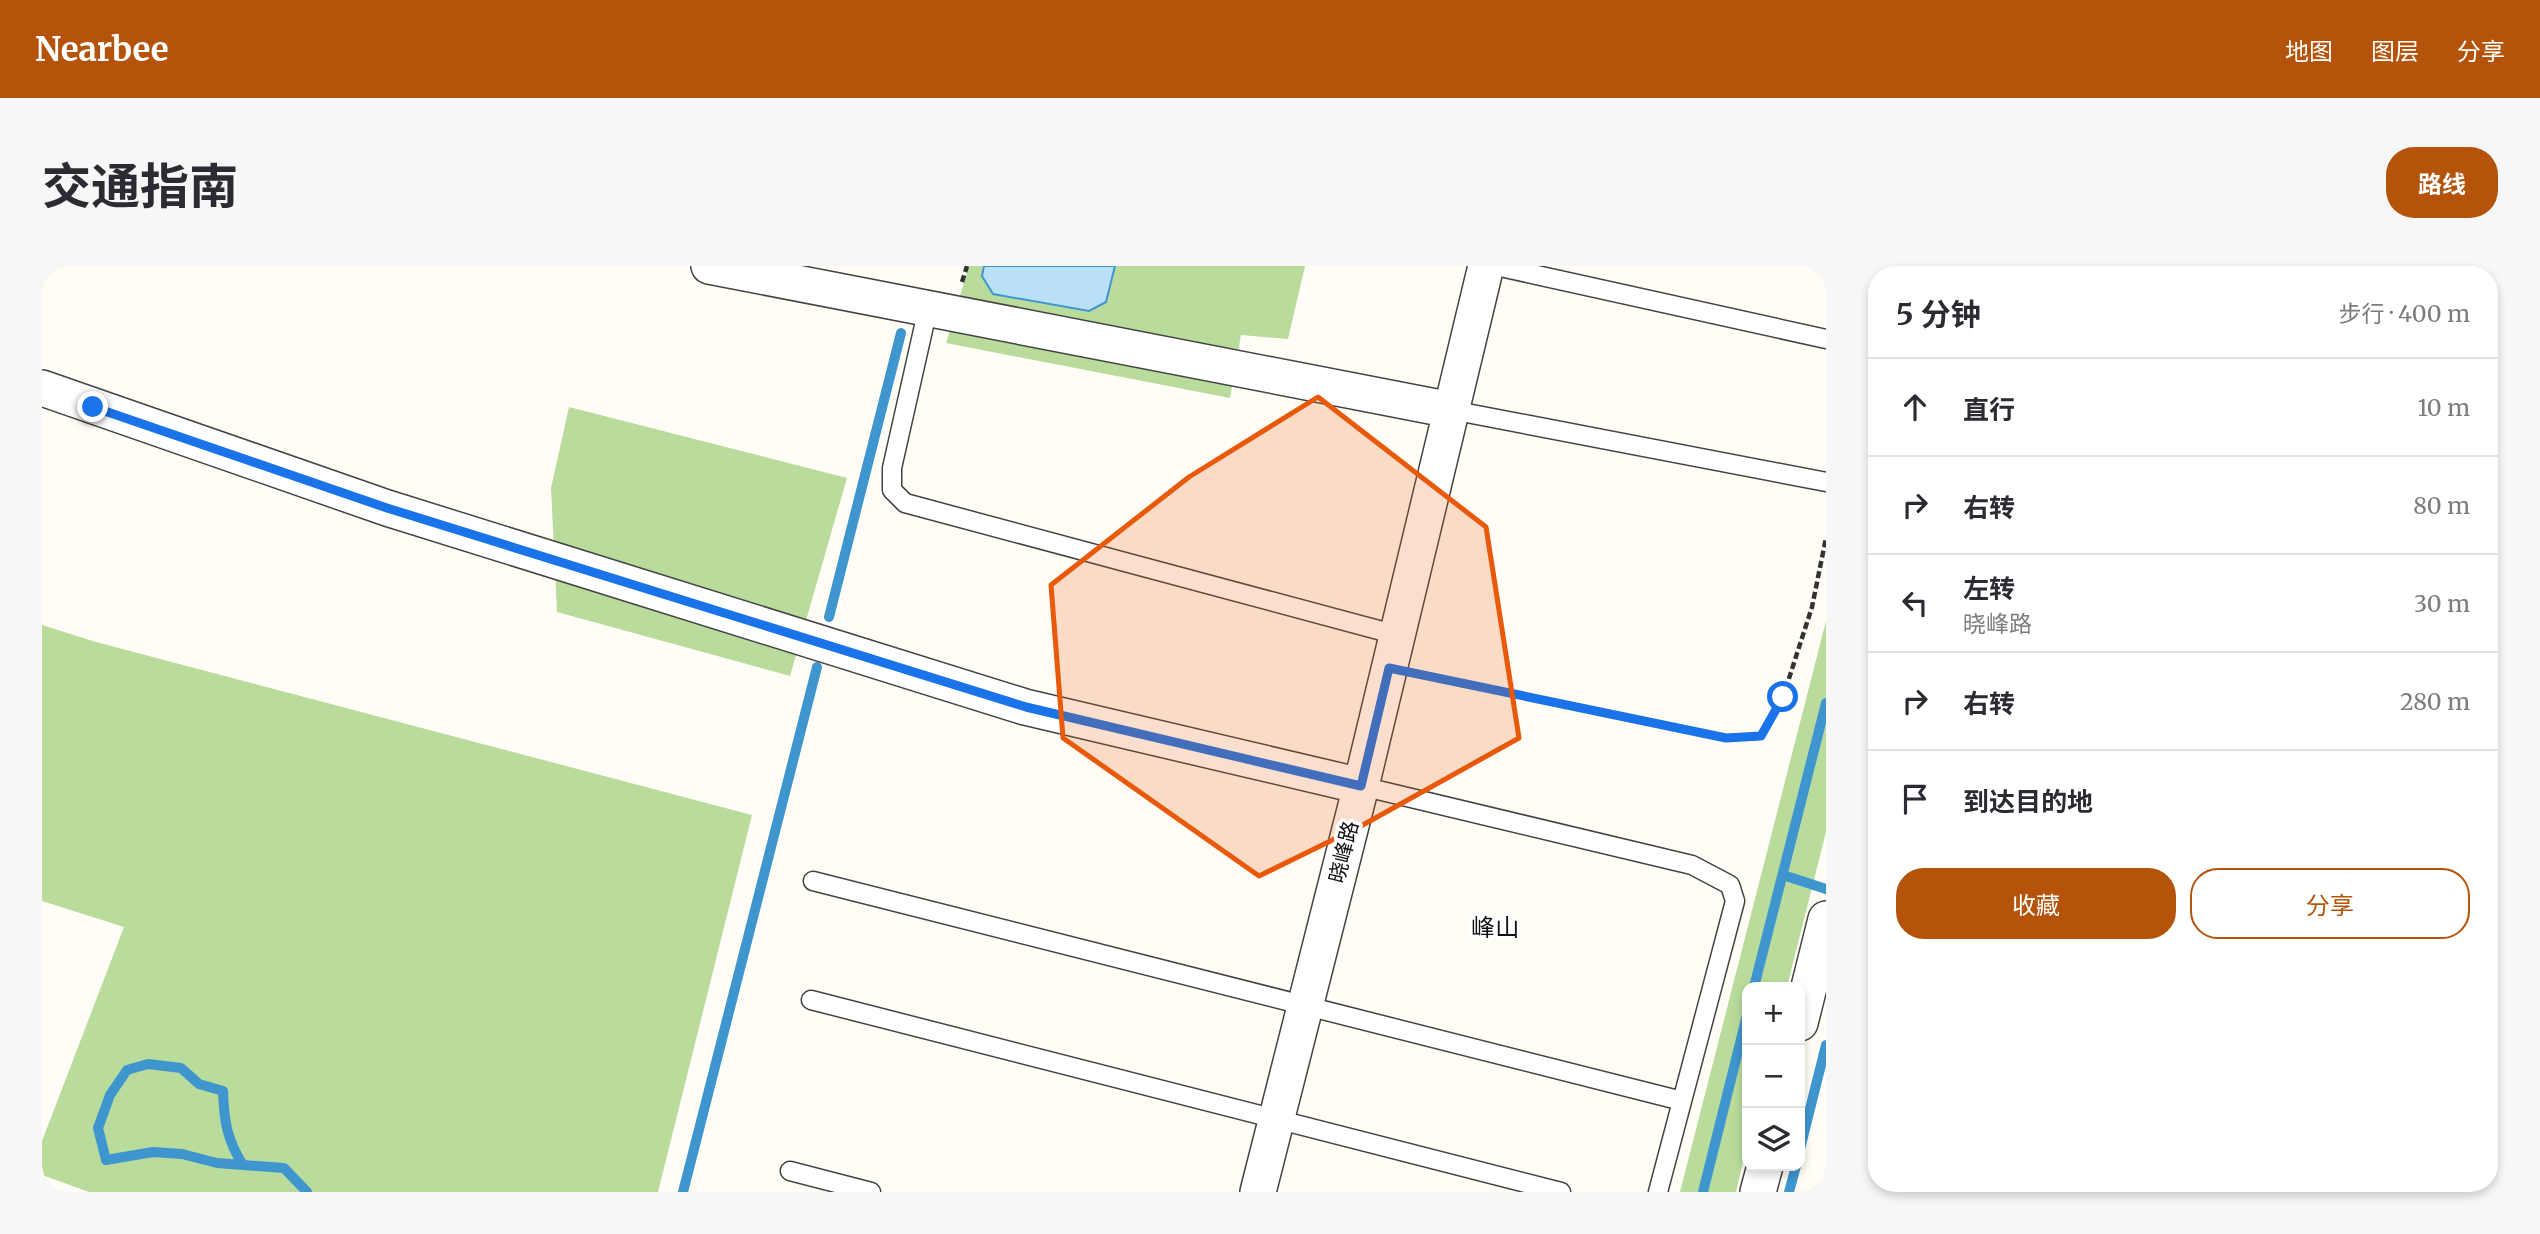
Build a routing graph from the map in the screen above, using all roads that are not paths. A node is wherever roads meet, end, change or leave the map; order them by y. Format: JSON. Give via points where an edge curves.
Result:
{"nodes":[{"id":1,"x":709,"y":266,"type":"edge"},
{"id":2,"x":1486,"y":266,"type":"edge"},
{"id":3,"x":1496,"y":266,"type":"edge"},
{"id":4,"x":928,"y":308,"type":"junction"},
{"id":5,"x":1826,"y":339,"type":"edge"},
{"id":6,"x":42,"y":388,"type":"edge"},
{"id":7,"x":1451,"y":410,"type":"junction"},
{"id":8,"x":1826,"y":481,"type":"edge"},
{"id":9,"x":1393,"y":651,"type":"junction"},
{"id":10,"x":1361,"y":786,"type":"junction"},
{"id":11,"x":813,"y":881,"type":"dead end"},
{"id":12,"x":1826,"y":919,"type":"edge"},
{"id":13,"x":811,"y":1000,"type":"dead end"},
{"id":14,"x":1805,"y":1004,"type":"edge"},
{"id":15,"x":1305,"y":1006,"type":"junction"},
{"id":16,"x":1682,"y":1101,"type":"junction"},
{"id":17,"x":1277,"y":1119,"type":"junction"},
{"id":18,"x":790,"y":1171,"type":"dead end"},
{"id":19,"x":1764,"y":1171,"type":"edge"},
{"id":20,"x":871,"y":1192,"type":"edge"},
{"id":21,"x":1258,"y":1192,"type":"edge"},
{"id":22,"x":1561,"y":1192,"type":"edge"},
{"id":23,"x":1658,"y":1192,"type":"edge"},
{"id":24,"x":1758,"y":1192,"type":"edge"}],
"edges":[{"from":1,"to":4,"type":"street"},
{"from":2,"to":7,"type":"street","name":"晓峰路"},
{"from":3,"to":5,"type":"lane"},
{"from":4,"to":7,"type":"street"},
{"from":4,"to":9,"type":"lane","via":[[892,468],[892,490],[905,503]]},
{"from":6,"to":10,"type":"street","via":[[387,508],[1026,707]]},
{"from":7,"to":8,"type":"lane"},
{"from":7,"to":9,"type":"street","name":"晓峰路"},
{"from":9,"to":10,"type":"street","name":"晓峰路"},
{"from":10,"to":15,"type":"street","name":"晓峰路"},
{"from":10,"to":16,"type":"lane","via":[[1692,865],[1730,885],[1735,901]]},
{"from":11,"to":15,"type":"lane"},
{"from":12,"to":14,"type":"street"},
{"from":13,"to":17,"type":"lane"},
{"from":15,"to":16,"type":"lane"},
{"from":15,"to":17,"type":"street","name":"晓峰路"},
{"from":16,"to":23,"type":"lane"},
{"from":17,"to":21,"type":"street","name":"晓峰路"},
{"from":17,"to":22,"type":"lane"},
{"from":18,"to":20,"type":"lane"},
{"from":19,"to":24,"type":"street"}]}
